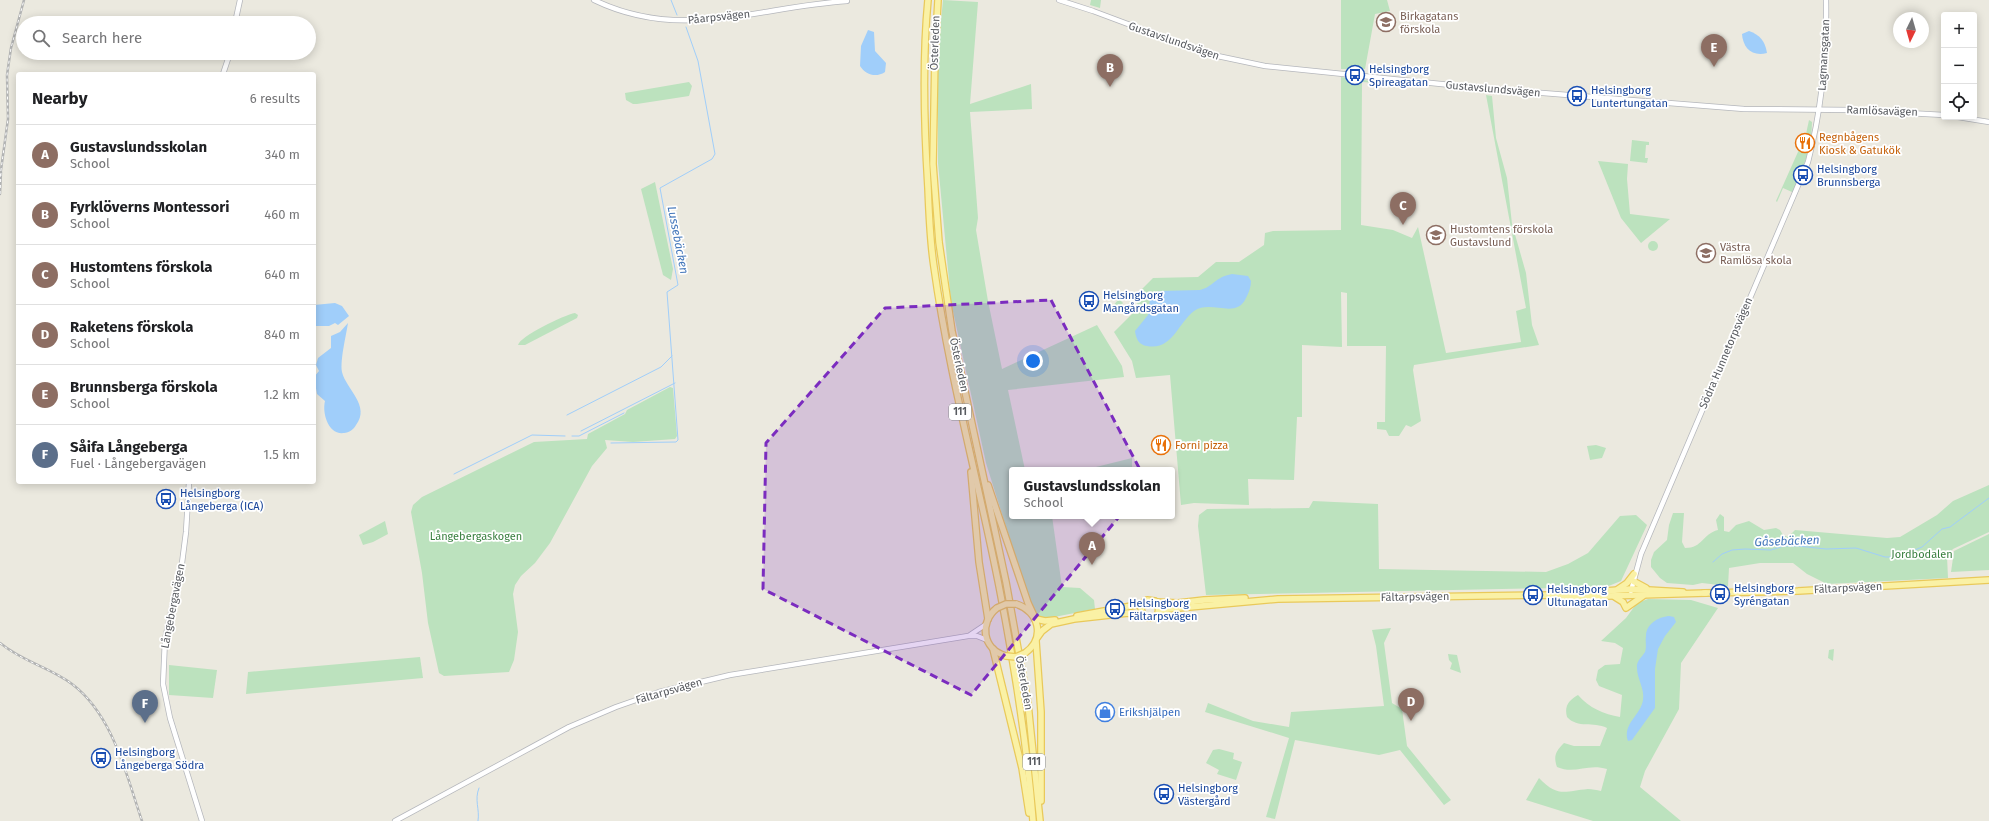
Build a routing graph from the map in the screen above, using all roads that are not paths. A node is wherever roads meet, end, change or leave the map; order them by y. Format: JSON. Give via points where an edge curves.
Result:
{"nodes":[{"id":1,"x":240,"y":0,"type":"edge"},
{"id":2,"x":594,"y":0,"type":"edge"},
{"id":3,"x":928,"y":0,"type":"edge"},
{"id":4,"x":938,"y":0,"type":"edge"},
{"id":5,"x":1059,"y":0,"type":"edge"},
{"id":6,"x":1826,"y":0,"type":"edge"},
{"id":7,"x":846,"y":1,"type":"edge"},
{"id":8,"x":237,"y":16,"type":"edge"},
{"id":9,"x":228,"y":60,"type":"edge"},
{"id":10,"x":224,"y":72,"type":"edge"},
{"id":11,"x":1819,"y":109,"type":"junction"},
{"id":12,"x":1941,"y":115,"type":"edge"},
{"id":13,"x":1977,"y":120,"type":"edge"},
{"id":14,"x":1989,"y":122,"type":"edge"},
{"id":15,"x":968,"y":448,"type":"junction"},
{"id":16,"x":980,"y":460,"type":"junction"},
{"id":17,"x":188,"y":484,"type":"edge"},
{"id":18,"x":1634,"y":574,"type":"junction"},
{"id":19,"x":1989,"y":580,"type":"edge"},
{"id":20,"x":1633,"y":581,"type":"junction"},
{"id":21,"x":1631,"y":589,"type":"junction"},
{"id":22,"x":1648,"y":589,"type":"junction"},
{"id":23,"x":1618,"y":590,"type":"junction"},
{"id":24,"x":1706,"y":593,"type":"junction"},
{"id":25,"x":1551,"y":595,"type":"junction"},
{"id":26,"x":1612,"y":596,"type":"junction"},
{"id":27,"x":1630,"y":596,"type":"junction"},
{"id":28,"x":1645,"y":596,"type":"junction"},
{"id":29,"x":1278,"y":599,"type":"junction"},
{"id":30,"x":1156,"y":602,"type":"junction"},
{"id":31,"x":1142,"y":604,"type":"junction"},
{"id":32,"x":1158,"y":614,"type":"junction"},
{"id":33,"x":1143,"y":616,"type":"junction"},
{"id":34,"x":1035,"y":618,"type":"junction"},
{"id":35,"x":988,"y":619,"type":"junction"},
{"id":36,"x":985,"y":625,"type":"junction"},
{"id":37,"x":968,"y":636,"type":"junction"},
{"id":38,"x":986,"y":640,"type":"junction"},
{"id":39,"x":1036,"y":640,"type":"junction"},
{"id":40,"x":993,"y":649,"type":"junction"},
{"id":41,"x":202,"y":821,"type":"edge"},
{"id":42,"x":395,"y":821,"type":"edge"},
{"id":43,"x":1032,"y":821,"type":"edge"},
{"id":44,"x":1041,"y":821,"type":"edge"}],
"edges":[{"from":1,"to":8,"type":"street"},
{"from":2,"to":7,"type":"street","name":"Påarpsvägen","via":[[634,16],[690,21]]},
{"from":3,"to":15,"type":"main road","name":"Österleden","number":"111","via":[[924,90],[932,242],[949,360]]},
{"from":4,"to":16,"type":"main road","name":"Österleden","number":"111","via":[[933,121],[935,198],[952,331]]},
{"from":5,"to":11,"type":"street","name":"Gustavslundsvägen","via":[[1208,54],[1265,66],[1480,88],[1694,105],[1766,110]]},
{"from":6,"to":11,"type":"street","name":"Lagmansgatan","via":[[1825,54]]},
{"from":9,"to":10,"type":"street"},
{"from":11,"to":12,"type":"street","name":"Ramlösavägen"},
{"from":11,"to":18,"type":"street","name":"Södra Hunnetorpsvägen","via":[[1804,172]]},
{"from":13,"to":14,"type":"street"},
{"from":15,"to":35,"type":"main road","via":[[979,562]]},
{"from":15,"to":43,"type":"main road","name":"Österleden","number":"111","via":[[1014,668],[1023,724]]},
{"from":16,"to":34,"type":"main road"},
{"from":16,"to":44,"type":"main road","name":"Österleden","number":"111","via":[[1028,704]]},
{"from":17,"to":41,"type":"street","name":"Långebergavägen","via":[[186,532],[182,563],[165,639],[163,684],[170,718]]},
{"from":18,"to":20,"type":"street","name":"Södra Hunnetorpsvägen"},
{"from":18,"to":23,"type":"main road"},
{"from":19,"to":24,"type":"main road","name":"Fältarpsvägen","via":[[1798,591]]},
{"from":20,"to":21,"type":"street","name":"Södra Hunnetorpsvägen"},
{"from":20,"to":22,"type":"main road"},
{"from":21,"to":22,"type":"main road","name":"Fältarpsvägen"},
{"from":21,"to":23,"type":"main road","name":"Fältarpsvägen"},
{"from":21,"to":27,"type":"street","name":"Södra Hunnetorpsvägen"},
{"from":22,"to":24,"type":"main road","name":"Fältarpsvägen"},
{"from":23,"to":25,"type":"main road","name":"Fältarpsvägen"},
{"from":24,"to":28,"type":"main road","name":"Fältarpsvägen"},
{"from":25,"to":26,"type":"main road","name":"Fältarpsvägen"},
{"from":25,"to":29,"type":"main road","name":"Fältarpsvägen"},
{"from":26,"to":27,"type":"main road","name":"Fältarpsvägen"},
{"from":26,"to":28,"type":"main road","via":[[1623,602],[1626,608]]},
{"from":27,"to":28,"type":"main road","name":"Fältarpsvägen"},
{"from":29,"to":30,"type":"main road","name":"Fältarpsvägen","via":[[1230,598],[1178,603]]},
{"from":29,"to":32,"type":"main road","name":"Fältarpsvägen","via":[[1168,609]]},
{"from":30,"to":31,"type":"main road","via":[[1147,600]]},
{"from":30,"to":32,"type":"main road"},
{"from":31,"to":33,"type":"main road"},
{"from":31,"to":34,"type":"main road","via":[[1050,621]]},
{"from":32,"to":33,"type":"main road","via":[[1151,618]]},
{"from":33,"to":39,"type":"main road","via":[[1128,613],[1059,622],[1046,627]]},
{"from":34,"to":35,"type":"main road","bridge":true,"via":[[1023,606],[1006,604],[997,608]]},
{"from":34,"to":39,"type":"main road","via":[[1038,632]]},
{"from":35,"to":36,"type":"main road"},
{"from":36,"to":37,"type":"street","name":"Fältarpsvägen"},
{"from":36,"to":38,"type":"main road"},
{"from":37,"to":38,"type":"street","name":"Fältarpsvägen","via":[[981,636]]},
{"from":37,"to":42,"type":"street","name":"Fältarpsvägen","via":[[730,675],[659,692],[569,727]]},
{"from":38,"to":40,"type":"main road"},
{"from":39,"to":40,"type":"main road","bridge":true,"via":[[1025,653],[1016,657],[1006,656]]},
{"from":39,"to":44,"type":"main road","via":[[1041,712]]},
{"from":40,"to":43,"type":"main road"}]}
